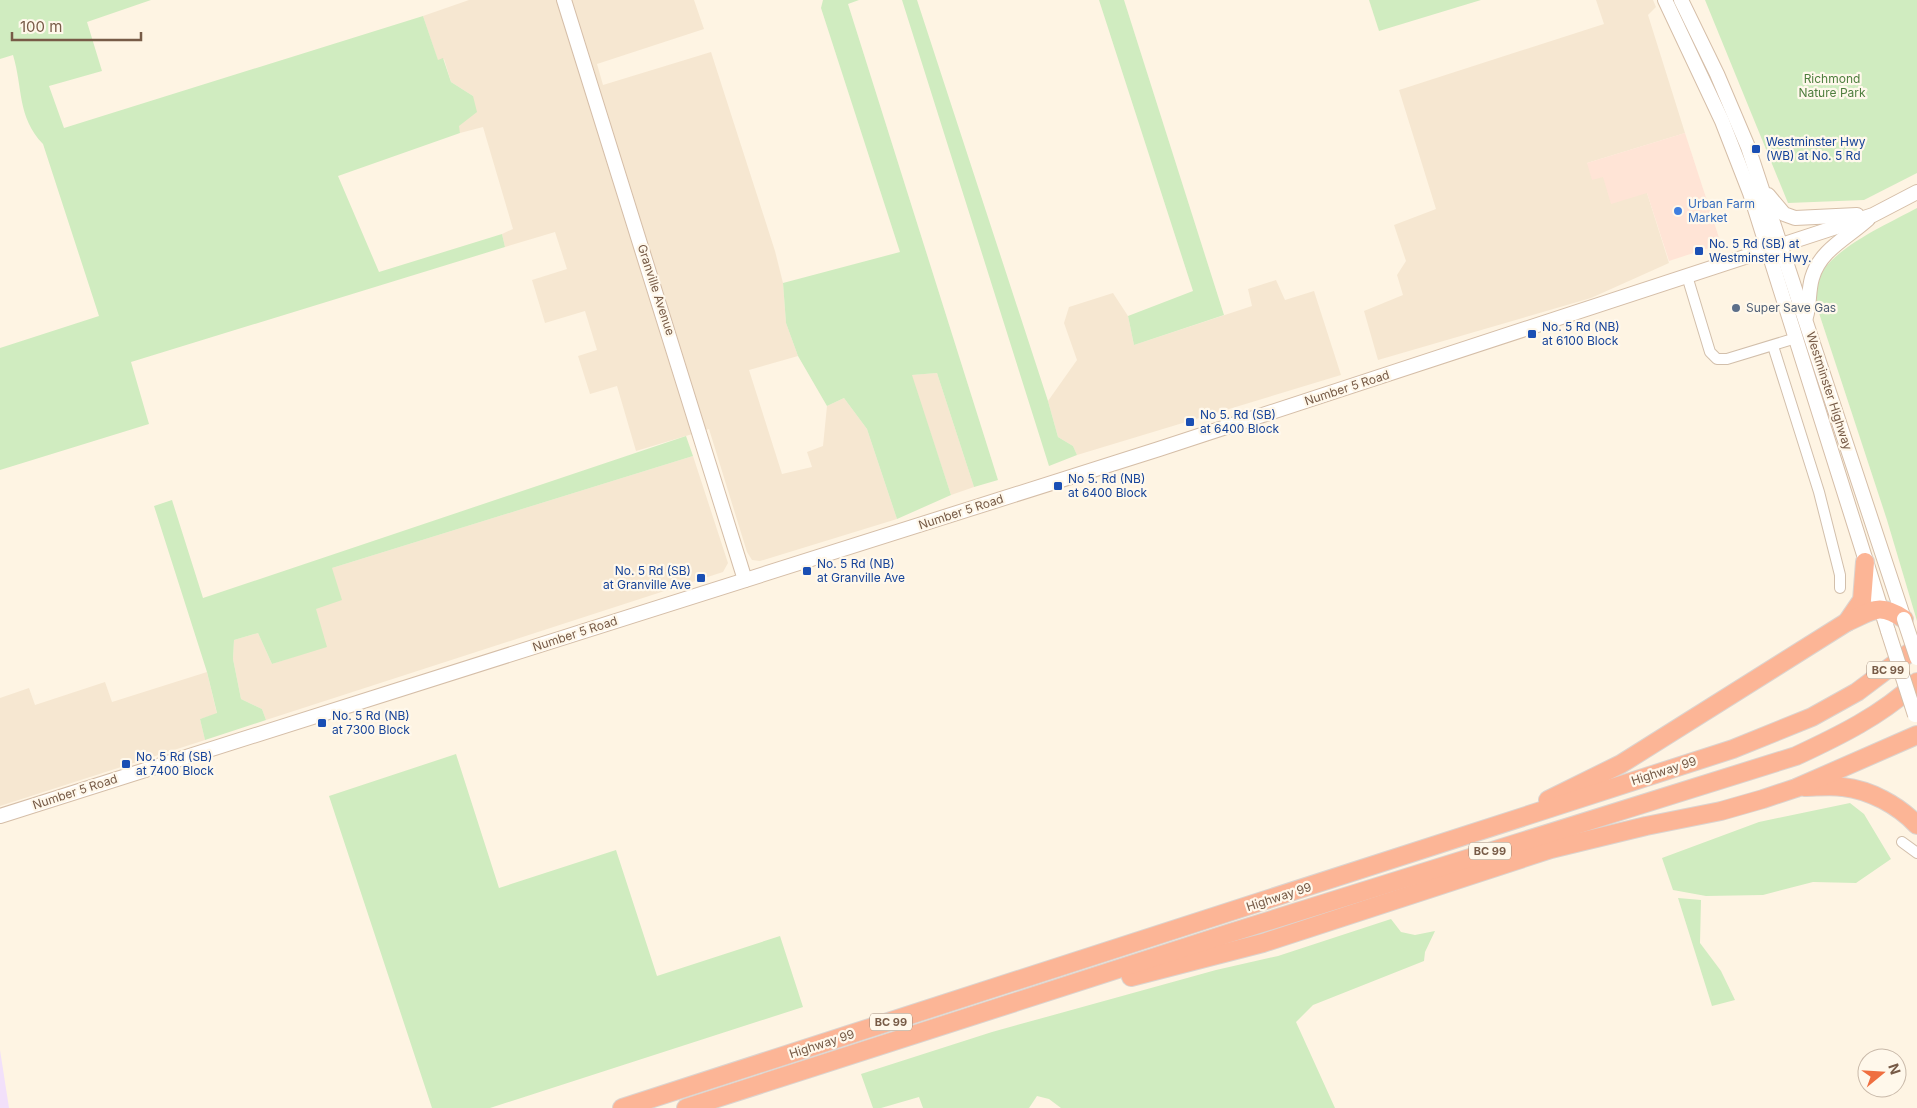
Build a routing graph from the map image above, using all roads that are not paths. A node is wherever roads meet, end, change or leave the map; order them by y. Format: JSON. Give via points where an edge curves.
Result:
{"nodes":[{"id":1,"x":564,"y":0,"type":"edge"},
{"id":2,"x":1666,"y":0,"type":"edge"},
{"id":3,"x":1682,"y":0,"type":"edge"},
{"id":4,"x":1763,"y":189,"type":"junction"},
{"id":5,"x":1917,"y":192,"type":"edge"},
{"id":6,"x":1873,"y":215,"type":"junction"},
{"id":7,"x":1782,"y":246,"type":"junction"},
{"id":8,"x":1768,"y":250,"type":"junction"},
{"id":9,"x":1687,"y":276,"type":"junction"},
{"id":10,"x":1805,"y":318,"type":"junction"},
{"id":11,"x":1796,"y":338,"type":"junction"},
{"id":12,"x":1772,"y":346,"type":"junction"},
{"id":13,"x":1865,"y":562,"type":"junction"},
{"id":14,"x":745,"y":580,"type":"junction"},
{"id":15,"x":1840,"y":588,"type":"dead end"},
{"id":16,"x":1881,"y":608,"type":"junction"},
{"id":17,"x":1904,"y":619,"type":"junction"},
{"id":18,"x":1847,"y":622,"type":"junction"},
{"id":19,"x":1917,"y":646,"type":"edge"},
{"id":20,"x":1917,"y":658,"type":"edge"},
{"id":21,"x":1917,"y":682,"type":"edge"},
{"id":22,"x":1916,"y":718,"type":"edge"},
{"id":23,"x":1917,"y":735,"type":"edge"},
{"id":24,"x":1796,"y":788,"type":"junction"},
{"id":25,"x":0,"y":816,"type":"edge"},
{"id":26,"x":1516,"y":820,"type":"junction"},
{"id":27,"x":1917,"y":825,"type":"edge"},
{"id":28,"x":1902,"y":842,"type":"dead end"},
{"id":29,"x":1917,"y":854,"type":"edge"},
{"id":30,"x":1050,"y":992,"type":"junction"},
{"id":31,"x":622,"y":1108,"type":"edge"},
{"id":32,"x":686,"y":1108,"type":"edge"}],
"edges":[{"from":1,"to":14,"type":"main road","name":"Granville Avenue"},
{"from":2,"to":8,"type":"main road","name":"Westminster Highway","via":[[1725,130]]},
{"from":3,"to":4,"type":"main road","name":"Westminster Highway","via":[[1731,104]]},
{"from":4,"to":6,"type":"main road","via":[[1784,214],[1795,218]]},
{"from":4,"to":7,"type":"main road","name":"Westminster Highway"},
{"from":5,"to":6,"type":"main road","name":"Number 5 Road"},
{"from":6,"to":7,"type":"main road","name":"Number 5 Road"},
{"from":6,"to":10,"type":"main road","via":[[1822,258],[1812,279]]},
{"from":7,"to":8,"type":"main road","name":"Number 5 Road"},
{"from":7,"to":10,"type":"main road","name":"Westminster Highway"},
{"from":8,"to":9,"type":"main road","name":"Number 5 Road"},
{"from":8,"to":11,"type":"main road","name":"Westminster Highway"},
{"from":9,"to":12,"type":"street","name":"Westminster Highway","via":[[1713,356],[1727,359]]},
{"from":9,"to":14,"type":"main road","name":"Number 5 Road"},
{"from":10,"to":17,"type":"main road","name":"Westminster Highway"},
{"from":11,"to":12,"type":"street","name":"Westminster Highway"},
{"from":11,"to":13,"type":"main road","name":"Westminster Highway"},
{"from":12,"to":15,"type":"street","via":[[1819,492],[1840,575]]},
{"from":13,"to":16,"type":"main road","name":"Westminster Highway"},
{"from":13,"to":18,"type":"highway","via":[[1862,600]]},
{"from":14,"to":25,"type":"main road","name":"Number 5 Road"},
{"from":16,"to":17,"type":"highway"},
{"from":16,"to":18,"type":"highway"},
{"from":16,"to":22,"type":"main road","name":"Westminster Highway","bridge":true},
{"from":17,"to":20,"type":"main road","name":"Westminster Highway","bridge":true},
{"from":18,"to":26,"type":"highway","via":[[1620,764],[1542,803]]},
{"from":19,"to":26,"type":"highway","name":"Highway 99","number":"BC 99","via":[[1857,692],[1812,717],[1733,749]]},
{"from":21,"to":30,"type":"highway","name":"Highway 99","number":"BC 99","via":[[1849,731],[1796,756]]},
{"from":23,"to":24,"type":"highway"},
{"from":24,"to":27,"type":"highway","via":[[1842,787],[1874,795],[1897,807]]},
{"from":24,"to":30,"type":"highway","via":[[1721,812],[1551,849],[1263,943],[1101,984]]},
{"from":26,"to":31,"type":"highway","name":"Highway 99","number":"BC 99"},
{"from":28,"to":29,"type":"street"},
{"from":30,"to":32,"type":"highway","name":"Highway 99","number":"BC 99"}]}
